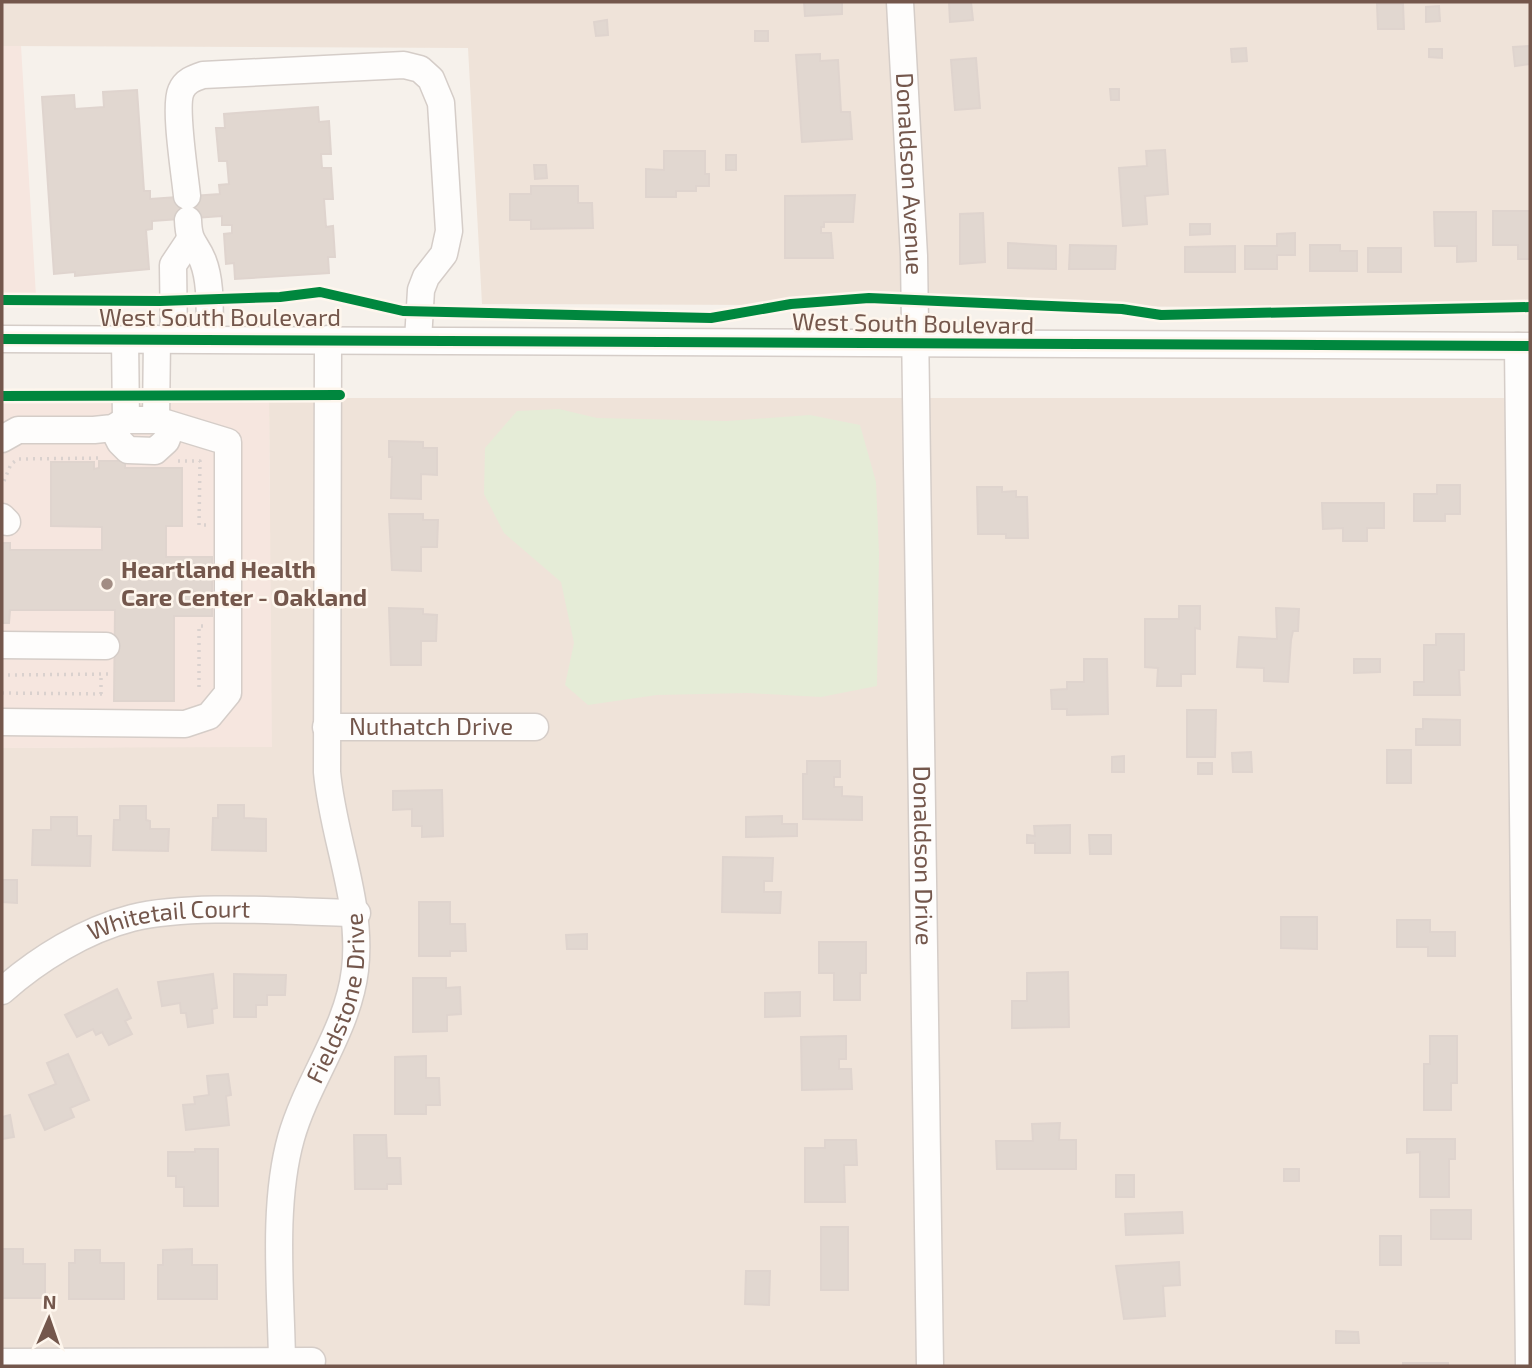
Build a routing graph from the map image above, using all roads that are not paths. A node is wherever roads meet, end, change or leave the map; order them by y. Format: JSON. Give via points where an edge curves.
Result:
{"nodes":[{"id":1,"x":900,"y":2,"type":"edge"},
{"id":2,"x":188,"y":219,"type":"junction"},
{"id":3,"x":125,"y":339,"type":"junction"},
{"id":4,"x":165,"y":339,"type":"junction"},
{"id":5,"x":209,"y":339,"type":"junction"},
{"id":6,"x":328,"y":339,"type":"junction"},
{"id":7,"x":2,"y":340,"type":"edge"},
{"id":8,"x":418,"y":340,"type":"junction"},
{"id":9,"x":916,"y":345,"type":"junction"},
{"id":10,"x":1524,"y":346,"type":"edge"},
{"id":11,"x":164,"y":423,"type":"junction"},
{"id":12,"x":120,"y":424,"type":"junction"},
{"id":13,"x":2,"y":439,"type":"edge"},
{"id":14,"x":2,"y":645,"type":"edge"},
{"id":15,"x":106,"y":646,"type":"dead end"},
{"id":16,"x":2,"y":722,"type":"edge"},
{"id":17,"x":326,"y":727,"type":"junction"},
{"id":18,"x":535,"y":727,"type":"dead end"},
{"id":19,"x":357,"y":913,"type":"junction"},
{"id":20,"x":2,"y":991,"type":"edge"},
{"id":21,"x":282,"y":1361,"type":"junction"},
{"id":22,"x":312,"y":1361,"type":"dead end"},
{"id":23,"x":2,"y":1362,"type":"edge"},
{"id":24,"x":930,"y":1366,"type":"edge"},
{"id":25,"x":1529,"y":1366,"type":"edge"}],
"edges":[{"from":1,"to":9,"type":"street","name":"Donaldson Avenue"},
{"from":2,"to":4,"type":"street","via":[[173,265]]},
{"from":2,"to":5,"type":"street","via":[[203,261]]},
{"from":2,"to":8,"type":"street","via":[[179,107],[180,91],[189,80],[203,75],[374,65],[419,69],[431,79],[441,103],[449,230],[444,254],[421,290]]},
{"from":3,"to":4,"type":"street","name":"West South Boulevard"},
{"from":3,"to":7,"type":"street","name":"West South Boulevard"},
{"from":3,"to":12,"type":"street"},
{"from":4,"to":5,"type":"street","name":"West South Boulevard"},
{"from":4,"to":11,"type":"street"},
{"from":5,"to":6,"type":"street","name":"West South Boulevard"},
{"from":6,"to":8,"type":"street","name":"West South Boulevard"},
{"from":6,"to":17,"type":"street","name":"Fieldstone Drive"},
{"from":8,"to":9,"type":"street","name":"West South Boulevard"},
{"from":9,"to":10,"type":"street","name":"West South Boulevard"},
{"from":9,"to":24,"type":"street","name":"Donaldson Drive"},
{"from":10,"to":25,"type":"street"},
{"from":11,"to":12,"type":"street","via":[[166,441],[155,451],[128,450],[120,442]]},
{"from":11,"to":16,"type":"street","via":[[228,442],[228,693],[209,716],[185,723]]},
{"from":12,"to":13,"type":"street","via":[[18,430]]},
{"from":14,"to":15,"type":"street"},
{"from":17,"to":18,"type":"street","name":"Nuthatch Drive"},
{"from":17,"to":19,"type":"street","name":"Fieldstone Drive","via":[[330,802]]},
{"from":19,"to":20,"type":"street","name":"Whitetail Court","via":[[185,911],[133,918],[84,936],[21,974]]},
{"from":19,"to":21,"type":"street","name":"Fieldstone Drive","via":[[352,992],[301,1108],[286,1157]]},
{"from":21,"to":22,"type":"street"},
{"from":21,"to":23,"type":"street"}]}
